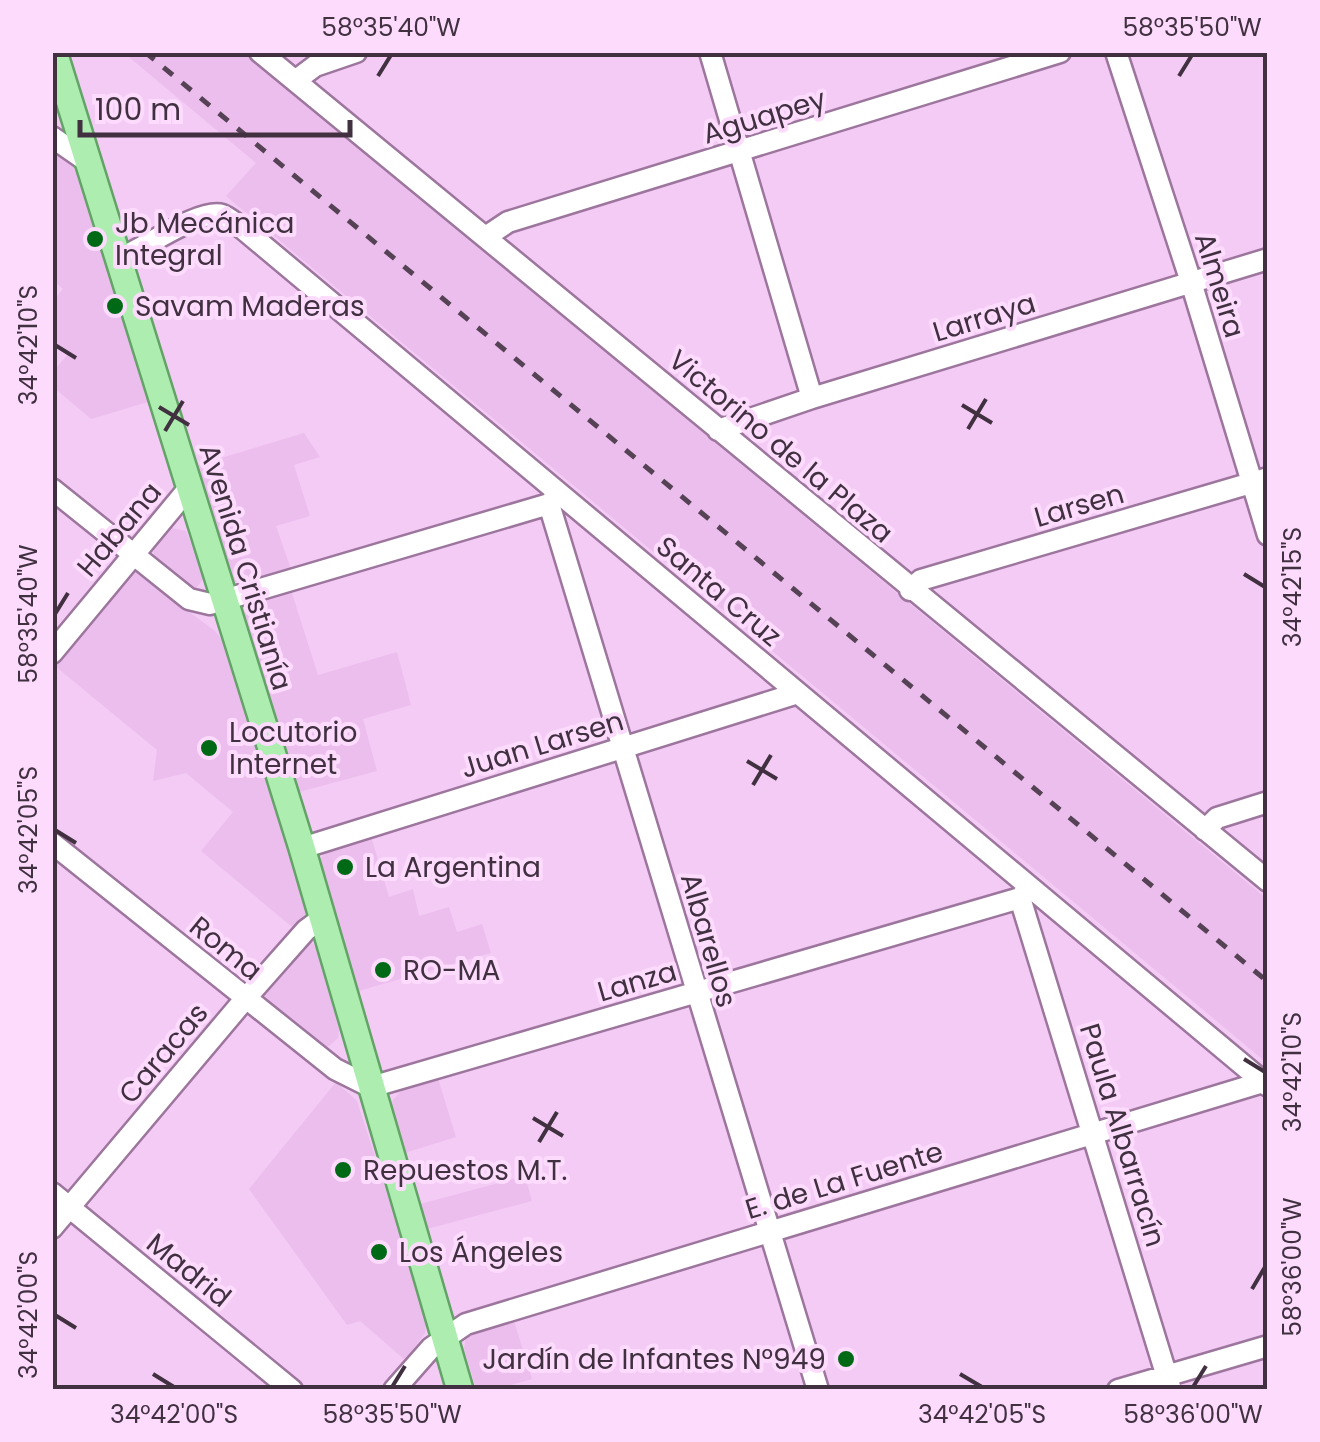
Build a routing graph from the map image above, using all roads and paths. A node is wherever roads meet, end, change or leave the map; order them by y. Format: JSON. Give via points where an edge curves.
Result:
{"nodes":[{"id":1,"x":54,"y":52,"type":"edge"},
{"id":2,"x":260,"y":52,"type":"edge"},
{"id":3,"x":356,"y":52,"type":"edge"},
{"id":4,"x":710,"y":52,"type":"edge"},
{"id":5,"x":1060,"y":52,"type":"edge"},
{"id":6,"x":1116,"y":52,"type":"edge"},
{"id":7,"x":295,"y":81,"type":"junction"},
{"id":8,"x":52,"y":136,"type":"edge"},
{"id":9,"x":741,"y":152,"type":"junction"},
{"id":10,"x":88,"y":162,"type":"junction"},
{"id":11,"x":487,"y":236,"type":"junction"},
{"id":12,"x":118,"y":259,"type":"junction"},
{"id":13,"x":1268,"y":259,"type":"edge"},
{"id":14,"x":1191,"y":282,"type":"junction"},
{"id":15,"x":812,"y":398,"type":"junction"},
{"id":16,"x":718,"y":430,"type":"junction"},
{"id":17,"x":1260,"y":480,"type":"edge"},
{"id":18,"x":190,"y":488,"type":"junction"},
{"id":19,"x":52,"y":489,"type":"edge"},
{"id":20,"x":554,"y":499,"type":"junction"},
{"id":21,"x":1268,"y":535,"type":"edge"},
{"id":22,"x":132,"y":554,"type":"junction"},
{"id":23,"x":910,"y":590,"type":"junction"},
{"id":24,"x":226,"y":601,"type":"junction"},
{"id":25,"x":52,"y":653,"type":"edge"},
{"id":26,"x":798,"y":693,"type":"junction"},
{"id":27,"x":624,"y":747,"type":"junction"},
{"id":28,"x":1268,"y":802,"type":"edge"},
{"id":29,"x":1205,"y":830,"type":"junction"},
{"id":30,"x":52,"y":843,"type":"edge"},
{"id":31,"x":302,"y":848,"type":"junction"},
{"id":32,"x":1268,"y":881,"type":"edge"},
{"id":33,"x":1025,"y":892,"type":"junction"},
{"id":34,"x":321,"y":919,"type":"junction"},
{"id":35,"x":695,"y":993,"type":"junction"},
{"id":36,"x":245,"y":999,"type":"junction"},
{"id":37,"x":1265,"y":1084,"type":"edge"},
{"id":38,"x":371,"y":1087,"type":"junction"},
{"id":39,"x":1095,"y":1134,"type":"junction"},
{"id":40,"x":52,"y":1193,"type":"edge"},
{"id":41,"x":70,"y":1208,"type":"junction"},
{"id":42,"x":52,"y":1228,"type":"edge"},
{"id":43,"x":769,"y":1231,"type":"junction"},
{"id":44,"x":444,"y":1337,"type":"junction"},
{"id":45,"x":1268,"y":1346,"type":"edge"},
{"id":46,"x":1169,"y":1382,"type":"edge"},
{"id":47,"x":292,"y":1390,"type":"edge"},
{"id":48,"x":394,"y":1390,"type":"edge"},
{"id":49,"x":460,"y":1390,"type":"edge"},
{"id":50,"x":818,"y":1390,"type":"edge"},
{"id":51,"x":1118,"y":1390,"type":"edge"}],
"edges":[{"from":1,"to":10,"type":"main road","name":"Avenida Cristianía"},
{"from":2,"to":7,"type":"street","name":"Victorino de la Plaza"},
{"from":3,"to":7,"type":"street"},
{"from":4,"to":9,"type":"street"},
{"from":5,"to":9,"type":"street","name":"Aguapey"},
{"from":6,"to":14,"type":"street","name":"Almeira"},
{"from":7,"to":11,"type":"street","name":"Victorino de la Plaza"},
{"from":8,"to":10,"type":"street"},
{"from":9,"to":11,"type":"street","name":"Aguapey","via":[[508,222]]},
{"from":9,"to":15,"type":"street"},
{"from":10,"to":12,"type":"main road","name":"Avenida Cristianía"},
{"from":11,"to":16,"type":"street","name":"Victorino de la Plaza"},
{"from":12,"to":18,"type":"main road","name":"Avenida Cristianía"},
{"from":12,"to":20,"type":"street","name":"Santa Cruz","via":[[205,214],[222,215]]},
{"from":13,"to":14,"type":"street","name":"Larraya"},
{"from":14,"to":15,"type":"street","name":"Larraya"},
{"from":14,"to":17,"type":"street","name":"Almeira"},
{"from":15,"to":16,"type":"street","name":"Larraya"},
{"from":16,"to":23,"type":"street","name":"Victorino de la Plaza"},
{"from":17,"to":21,"type":"street","name":"Almeira"},
{"from":17,"to":23,"type":"street","name":"Larsen","via":[[921,580]]},
{"from":18,"to":22,"type":"street","name":"Habana"},
{"from":18,"to":24,"type":"main road","name":"Avenida Cristianía"},
{"from":19,"to":22,"type":"street"},
{"from":20,"to":24,"type":"street"},
{"from":20,"to":26,"type":"street","name":"Santa Cruz"},
{"from":20,"to":27,"type":"street","name":"Albarellos"},
{"from":22,"to":24,"type":"street","via":[[189,600]]},
{"from":22,"to":25,"type":"street","name":"Habana"},
{"from":23,"to":29,"type":"street","name":"Victorino de la Plaza"},
{"from":24,"to":31,"type":"main road","name":"Avenida Cristianía"},
{"from":26,"to":27,"type":"street","name":"Juan Larsen"},
{"from":26,"to":33,"type":"street","name":"Santa Cruz"},
{"from":27,"to":31,"type":"street","name":"Juan Larsen"},
{"from":27,"to":35,"type":"street","name":"Albarellos"},
{"from":28,"to":29,"type":"street","via":[[1217,818]]},
{"from":29,"to":32,"type":"street","name":"Victorino de la Plaza"},
{"from":30,"to":36,"type":"street","name":"Roma"},
{"from":31,"to":34,"type":"main road","name":"Avenida Cristianía"},
{"from":33,"to":35,"type":"street","name":"Lanza"},
{"from":33,"to":37,"type":"street","name":"Santa Cruz"},
{"from":33,"to":39,"type":"street","name":"Paula Albarracín"},
{"from":34,"to":36,"type":"street","name":"Caracas"},
{"from":34,"to":38,"type":"main road","name":"Avenida Cristianía"},
{"from":35,"to":38,"type":"street","name":"Lanza"},
{"from":35,"to":43,"type":"street","name":"Albarellos"},
{"from":36,"to":38,"type":"street","name":"Roma","via":[[335,1068]]},
{"from":36,"to":41,"type":"street","name":"Caracas"},
{"from":37,"to":39,"type":"street","name":"E. de La Fuente"},
{"from":38,"to":44,"type":"main road","name":"Avenida Cristianía"},
{"from":39,"to":43,"type":"street","name":"E. de La Fuente"},
{"from":39,"to":46,"type":"street","name":"Paula Albarracín"},
{"from":40,"to":41,"type":"street","name":"Madrid"},
{"from":41,"to":42,"type":"street","name":"Caracas"},
{"from":41,"to":47,"type":"street","name":"Madrid"},
{"from":43,"to":44,"type":"street","name":"E. de La Fuente","via":[[466,1324]]},
{"from":43,"to":50,"type":"street","name":"Albarellos"},
{"from":44,"to":48,"type":"street"},
{"from":44,"to":49,"type":"main road","name":"Avenida Cristianía"},
{"from":45,"to":46,"type":"street"},
{"from":46,"to":51,"type":"street"}]}
